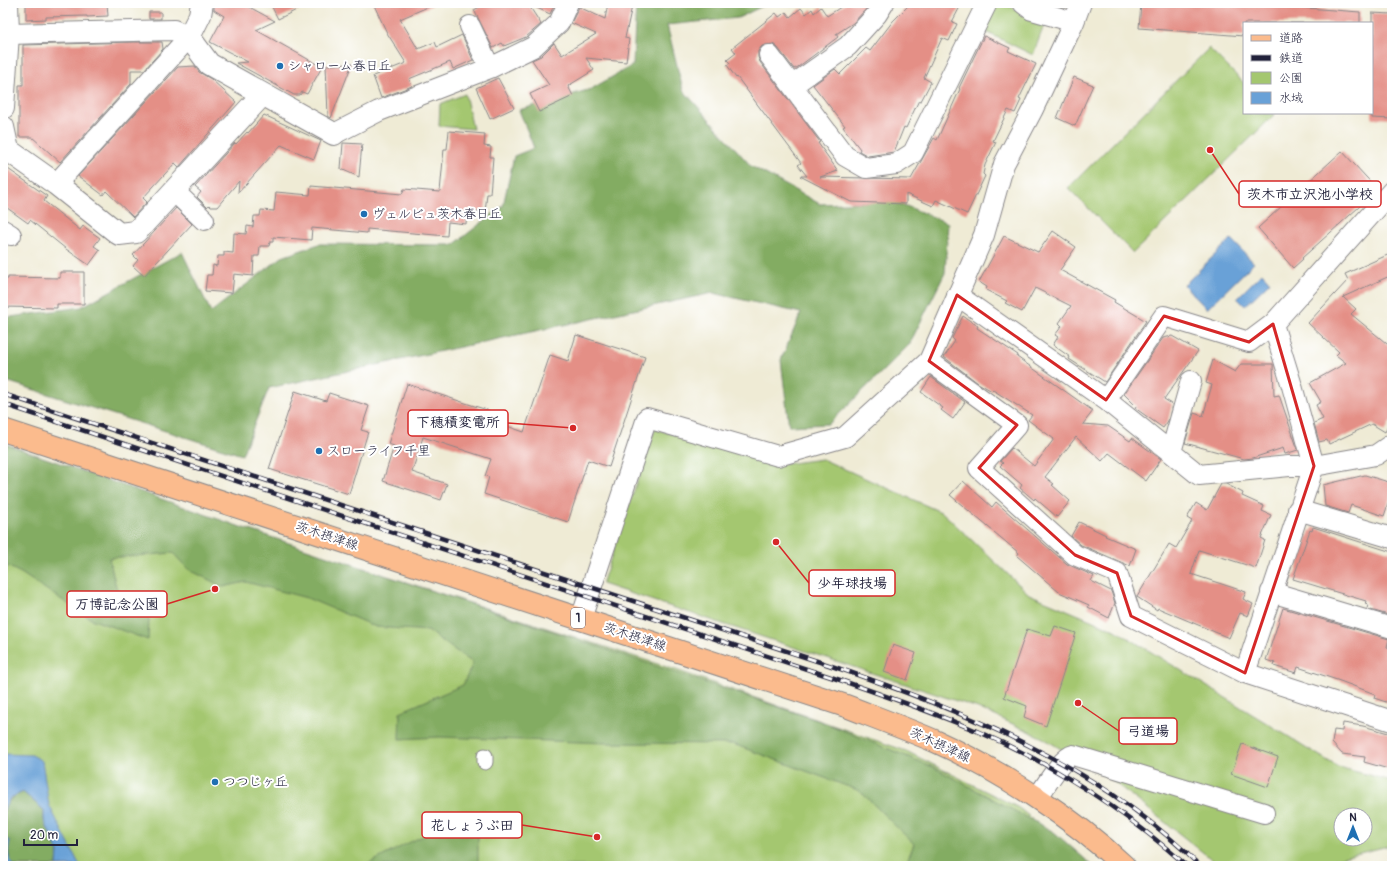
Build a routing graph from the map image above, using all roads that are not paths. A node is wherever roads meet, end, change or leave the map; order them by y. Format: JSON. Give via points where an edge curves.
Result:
{"nodes":[{"id":1,"x":7,"y":3,"type":"edge"},
{"id":2,"x":202,"y":3,"type":"edge"},
{"id":3,"x":568,"y":3,"type":"edge"},
{"id":4,"x":884,"y":3,"type":"edge"},
{"id":5,"x":987,"y":3,"type":"edge"},
{"id":6,"x":1023,"y":3,"type":"edge"},
{"id":7,"x":1081,"y":3,"type":"edge"},
{"id":8,"x":1074,"y":22,"type":"junction"},
{"id":9,"x":470,"y":26,"type":"dead end"},
{"id":10,"x":8,"y":34,"type":"junction"},
{"id":11,"x":189,"y":37,"type":"junction"},
{"id":12,"x":769,"y":55,"type":"dead end"},
{"id":13,"x":490,"y":68,"type":"junction"},
{"id":14,"x":793,"y":85,"type":"junction"},
{"id":15,"x":262,"y":95,"type":"junction"},
{"id":16,"x":3,"y":108,"type":"edge"},
{"id":17,"x":3,"y":127,"type":"edge"},
{"id":18,"x":334,"y":134,"type":"joint"},
{"id":19,"x":6,"y":151,"type":"edge"},
{"id":20,"x":56,"y":184,"type":"junction"},
{"id":21,"x":174,"y":191,"type":"junction"},
{"id":22,"x":1392,"y":191,"type":"edge"},
{"id":23,"x":204,"y":220,"type":"dead end"},
{"id":24,"x":957,"y":295,"type":"junction"},
{"id":25,"x":1273,"y":324,"type":"junction"},
{"id":26,"x":930,"y":361,"type":"junction"},
{"id":27,"x":1191,"y":381,"type":"dead end"},
{"id":28,"x":1106,"y":400,"type":"junction"},
{"id":29,"x":3,"y":430,"type":"edge"},
{"id":30,"x":1392,"y":444,"type":"edge"},
{"id":31,"x":1170,"y":452,"type":"junction"},
{"id":32,"x":1314,"y":466,"type":"junction"},
{"id":33,"x":1298,"y":510,"type":"junction"},
{"id":34,"x":1392,"y":538,"type":"edge"},
{"id":35,"x":1272,"y":592,"type":"junction"},
{"id":36,"x":581,"y":619,"type":"junction"},
{"id":37,"x":1392,"y":628,"type":"edge"},
{"id":38,"x":1245,"y":673,"type":"junction"},
{"id":39,"x":1392,"y":721,"type":"edge"},
{"id":40,"x":1037,"y":798,"type":"junction"},
{"id":41,"x":1264,"y":813,"type":"dead end"},
{"id":42,"x":1124,"y":866,"type":"edge"}],
"edges":[{"from":1,"to":10,"type":"street"},
{"from":2,"to":11,"type":"street","via":[[200,15]]},
{"from":3,"to":13,"type":"street","via":[[559,23],[533,47]]},
{"from":4,"to":14,"type":"street","via":[[848,46]]},
{"from":5,"to":14,"type":"street","via":[[913,153],[896,164],[866,168],[845,156]]},
{"from":6,"to":8,"type":"street","via":[[1032,10]]},
{"from":7,"to":8,"type":"street"},
{"from":8,"to":24,"type":"street","via":[[1004,164],[984,235]]},
{"from":9,"to":13,"type":"street"},
{"from":10,"to":11,"type":"street","via":[[174,30]]},
{"from":10,"to":16,"type":"street"},
{"from":11,"to":15,"type":"street","via":[[208,64]]},
{"from":11,"to":20,"type":"street"},
{"from":12,"to":14,"type":"street"},
{"from":13,"to":18,"type":"street","via":[[379,111]]},
{"from":15,"to":18,"type":"street"},
{"from":15,"to":21,"type":"street"},
{"from":17,"to":19,"type":"street"},
{"from":19,"to":20,"type":"street"},
{"from":20,"to":21,"type":"street","via":[[119,234],[136,232]]},
{"from":21,"to":23,"type":"street"},
{"from":22,"to":25,"type":"street"},
{"from":24,"to":26,"type":"street"},
{"from":24,"to":28,"type":"street"},
{"from":25,"to":28,"type":"street","via":[[1249,342],[1164,316]]},
{"from":25,"to":32,"type":"street"},
{"from":26,"to":36,"type":"street","via":[[845,437],[778,456],[647,418]]},
{"from":26,"to":38,"type":"street","via":[[1017,425],[979,468],[1075,555],[1117,573],[1131,616]]},
{"from":27,"to":31,"type":"street"},
{"from":28,"to":31,"type":"street"},
{"from":29,"to":36,"type":"main road","name":"茨木摂津線","number":"1"},
{"from":30,"to":32,"type":"street","via":[[1376,455]]},
{"from":31,"to":32,"type":"street","via":[[1198,475]]},
{"from":32,"to":33,"type":"street"},
{"from":33,"to":34,"type":"street"},
{"from":33,"to":35,"type":"street"},
{"from":35,"to":37,"type":"street"},
{"from":35,"to":38,"type":"street"},
{"from":36,"to":40,"type":"main road","name":"茨木摂津線","number":"1","via":[[895,724],[968,758]]},
{"from":38,"to":39,"type":"street"},
{"from":40,"to":41,"type":"street","via":[[1059,766],[1073,755]]},
{"from":40,"to":42,"type":"main road","name":"茨木摂津線","number":"1"}]}
